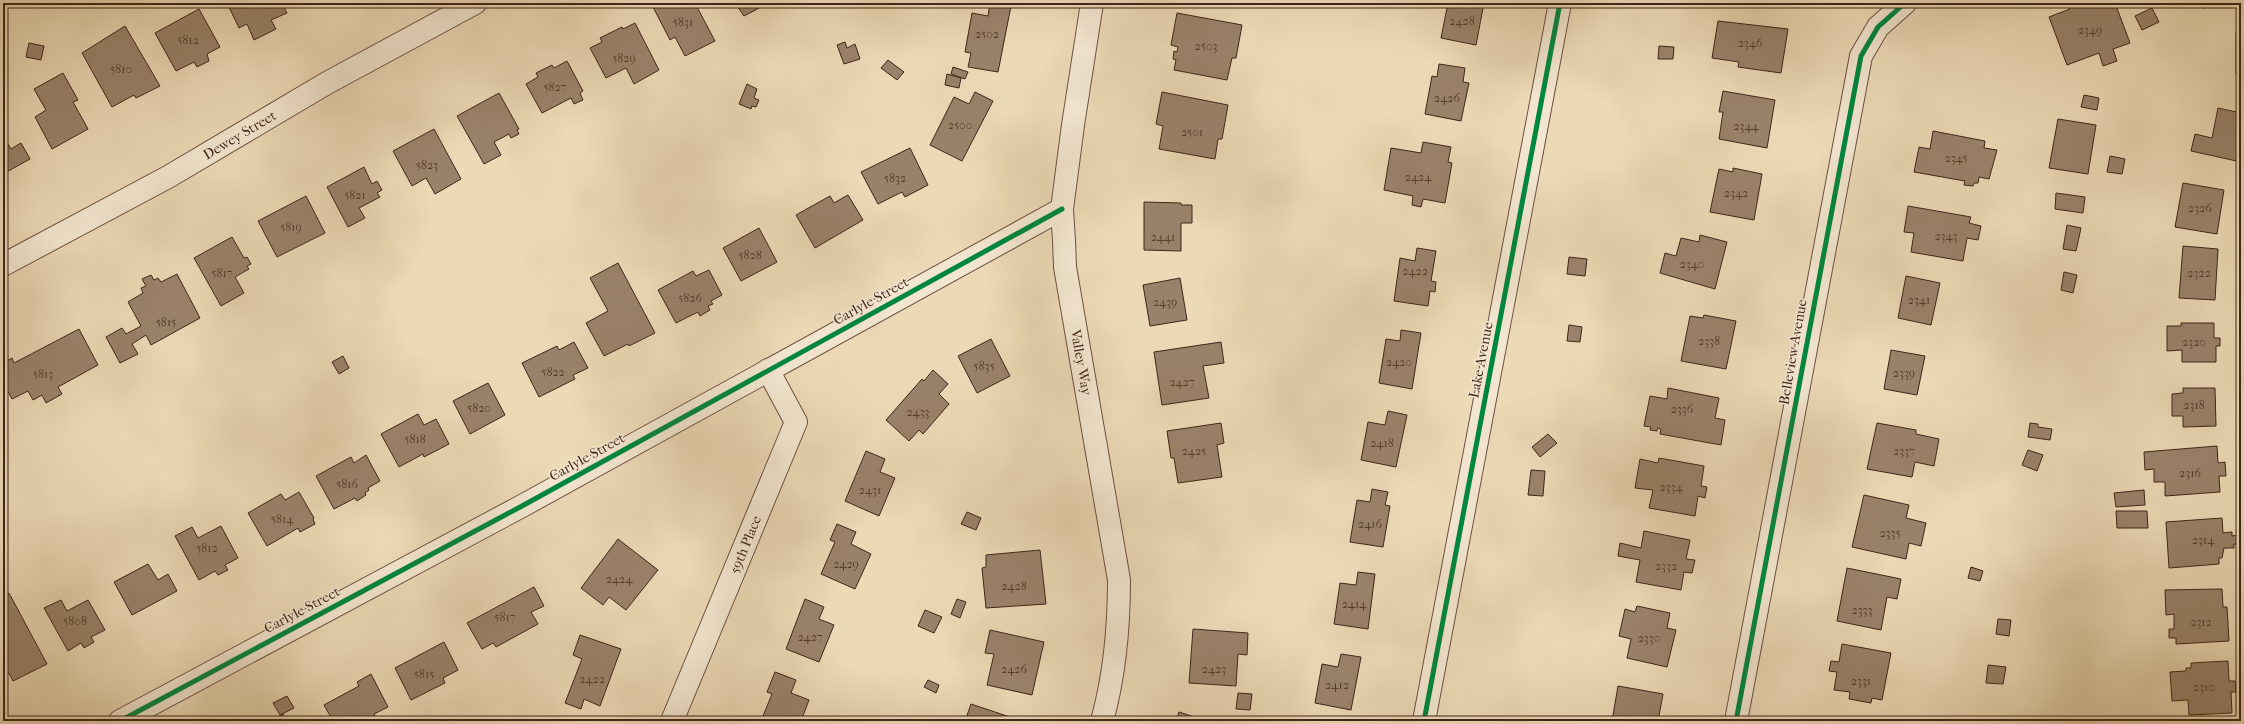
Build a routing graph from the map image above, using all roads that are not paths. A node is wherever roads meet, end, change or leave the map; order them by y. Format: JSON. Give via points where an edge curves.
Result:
{"nodes":[{"id":1,"x":475,"y":3,"type":"edge"},
{"id":2,"x":1092,"y":3,"type":"edge"},
{"id":3,"x":1560,"y":3,"type":"edge"},
{"id":4,"x":1905,"y":3,"type":"edge"},
{"id":5,"x":1062,"y":209,"type":"junction"},
{"id":6,"x":3,"y":265,"type":"edge"},
{"id":7,"x":768,"y":370,"type":"junction"},
{"id":8,"x":120,"y":721,"type":"edge"},
{"id":9,"x":672,"y":721,"type":"edge"},
{"id":10,"x":1102,"y":721,"type":"edge"},
{"id":11,"x":1424,"y":721,"type":"edge"},
{"id":12,"x":1736,"y":721,"type":"edge"}],
"edges":[{"from":1,"to":6,"type":"street","name":"Dewey Street","via":[[327,83],[168,176]]},
{"from":2,"to":5,"type":"street","name":"Valley Way","via":[[1072,125]]},
{"from":3,"to":11,"type":"street","name":"Lake Avenue"},
{"from":4,"to":12,"type":"street","name":"Belleview Avenue","via":[[1878,27],[1861,56]]},
{"from":5,"to":7,"type":"street","name":"Carlyle Street"},
{"from":5,"to":10,"type":"street","name":"Valley Way","via":[[1065,267],[1119,580],[1119,628],[1114,674]]},
{"from":7,"to":8,"type":"street","name":"Carlyle Street","via":[[522,506]]},
{"from":7,"to":9,"type":"street","name":"59th Place","via":[[796,422]]}]}
